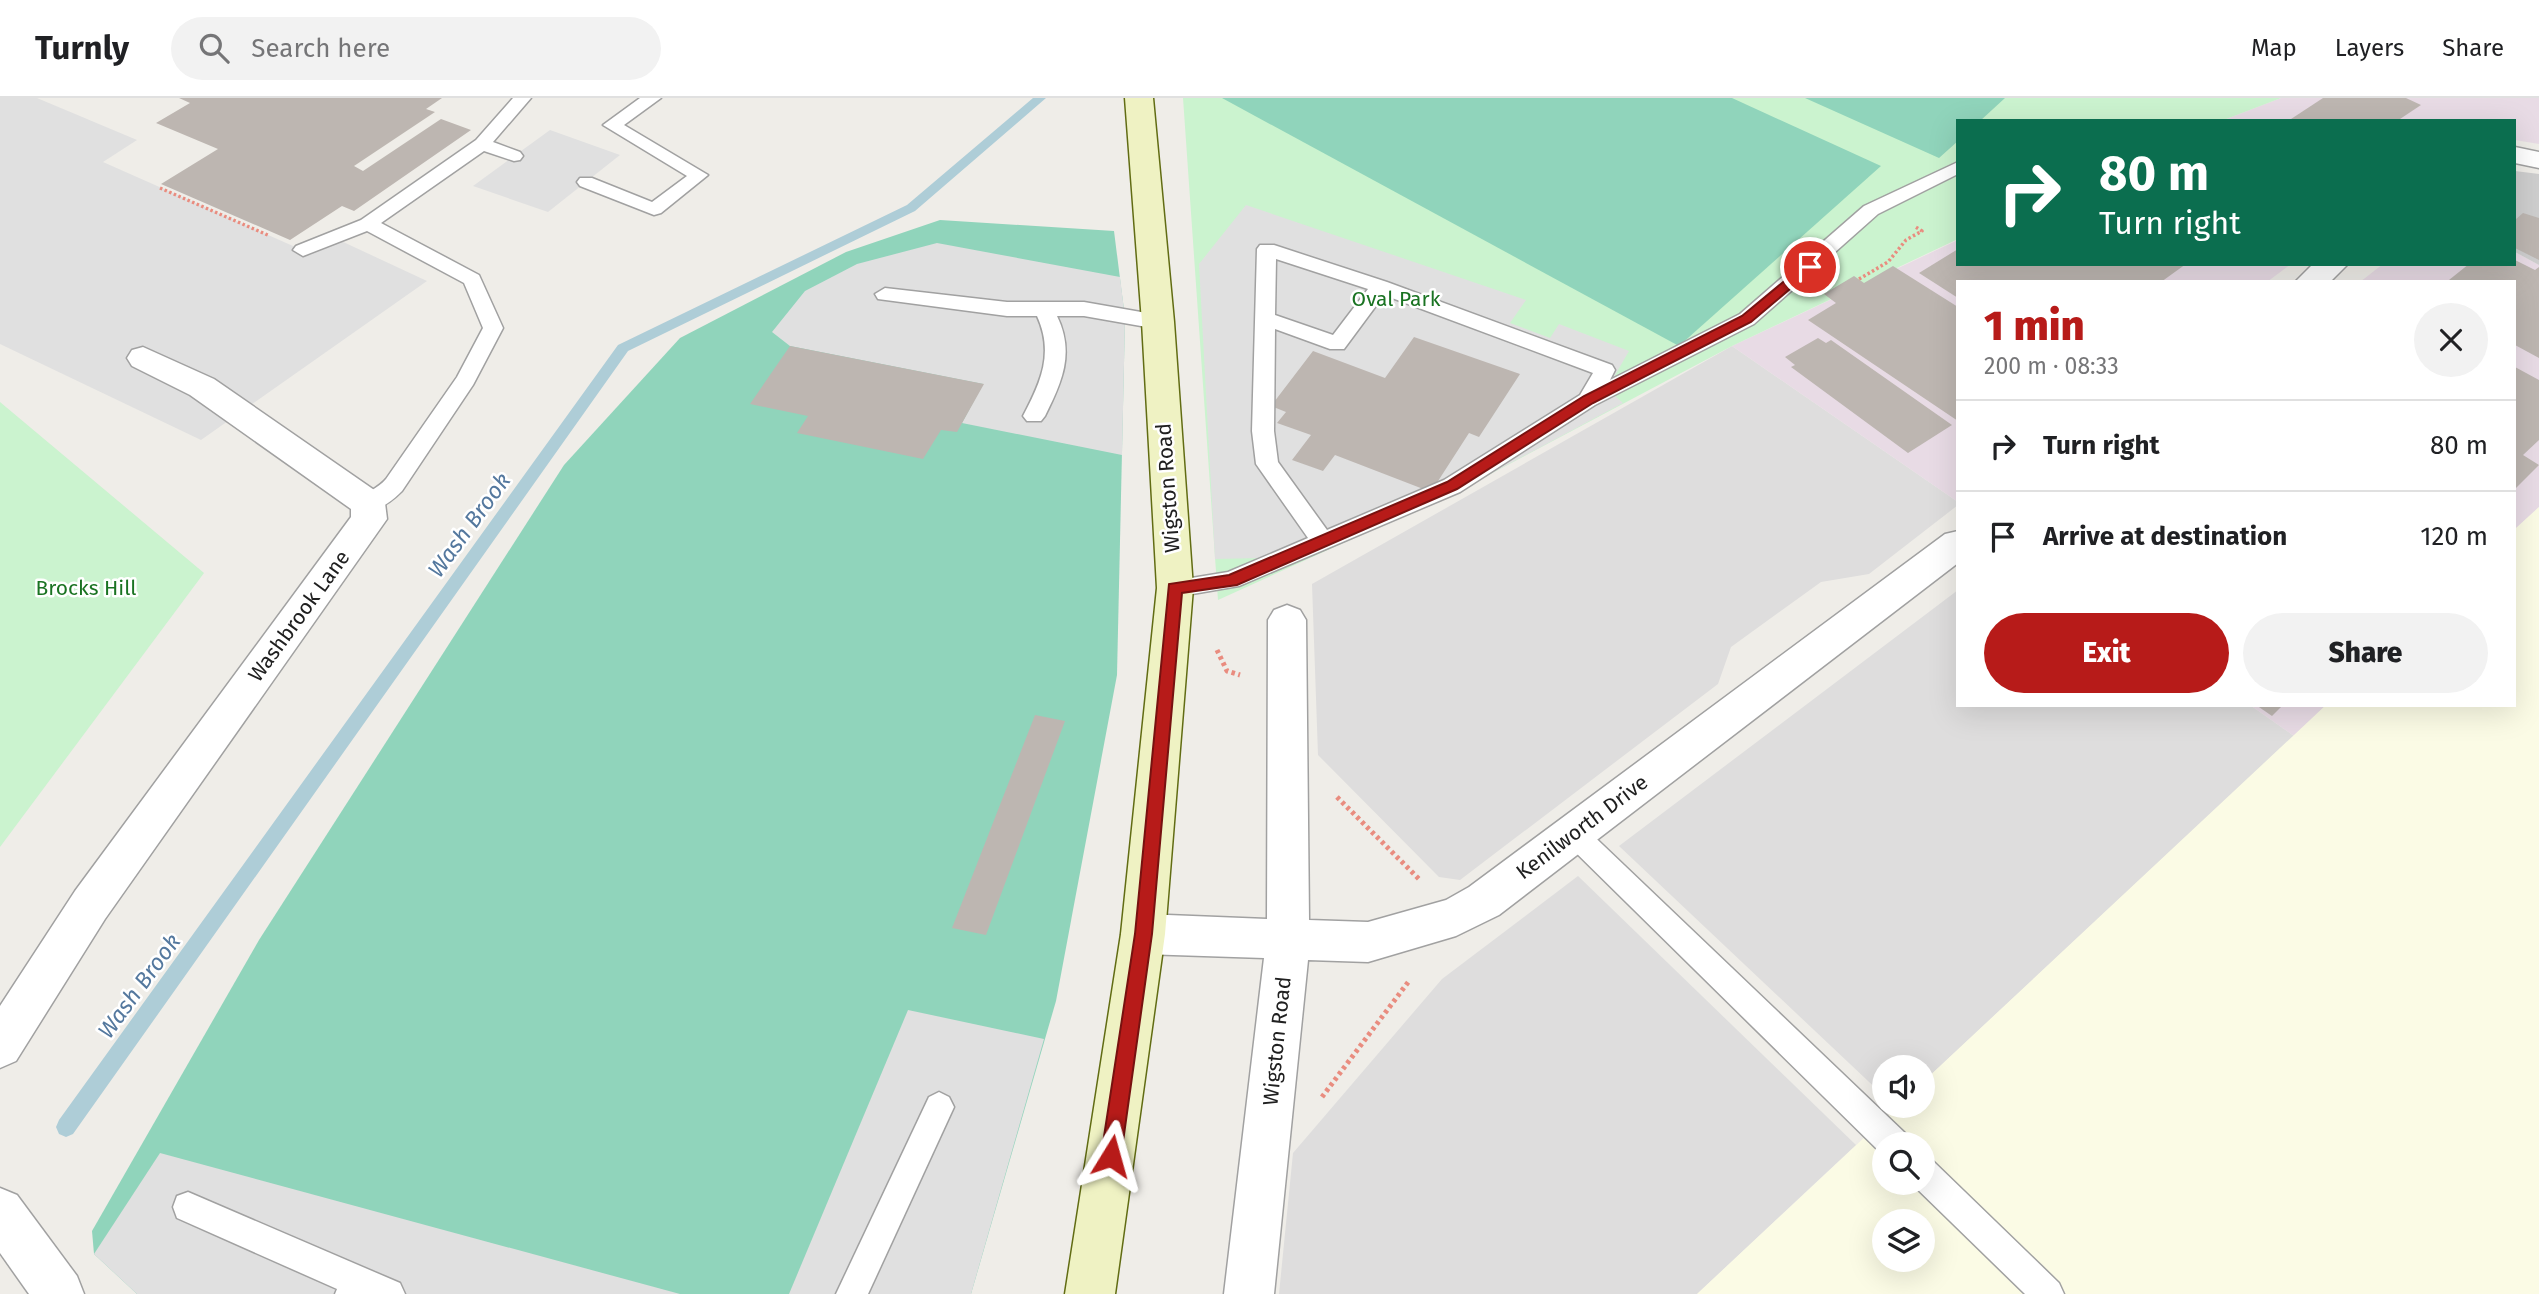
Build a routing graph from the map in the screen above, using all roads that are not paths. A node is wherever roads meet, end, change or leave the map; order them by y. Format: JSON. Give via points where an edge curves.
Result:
{"nodes":[{"id":1,"x":522,"y":98,"type":"edge"},
{"id":2,"x":652,"y":98,"type":"edge"},
{"id":3,"x":1139,"y":98,"type":"edge"},
{"id":4,"x":482,"y":144,"type":"junction"},
{"id":5,"x":2516,"y":155,"type":"edge"},
{"id":6,"x":514,"y":156,"type":"dead end"},
{"id":7,"x":2539,"y":160,"type":"edge"},
{"id":8,"x":1956,"y":168,"type":"edge"},
{"id":9,"x":586,"y":182,"type":"dead end"},
{"id":10,"x":368,"y":224,"type":"junction"},
{"id":11,"x":303,"y":250,"type":"road end"},
{"id":12,"x":2330,"y":266,"type":"edge"},
{"id":13,"x":2313,"y":280,"type":"edge"},
{"id":14,"x":1380,"y":286,"type":"junction"},
{"id":15,"x":885,"y":294,"type":"dead end"},
{"id":16,"x":1044,"y":309,"type":"junction"},
{"id":17,"x":1266,"y":318,"type":"junction"},
{"id":18,"x":1158,"y":322,"type":"junction"},
{"id":19,"x":143,"y":358,"type":"dead end"},
{"id":20,"x":1588,"y":400,"type":"junction"},
{"id":21,"x":1034,"y":416,"type":"dead end"},
{"id":22,"x":368,"y":503,"type":"junction"},
{"id":23,"x":1323,"y":541,"type":"junction"},
{"id":24,"x":1956,"y":546,"type":"edge"},
{"id":25,"x":1184,"y":587,"type":"junction"},
{"id":26,"x":1287,"y":620,"type":"dead end"},
{"id":27,"x":1573,"y":834,"type":"junction"},
{"id":28,"x":1143,"y":934,"type":"junction"},
{"id":29,"x":1288,"y":940,"type":"junction"},
{"id":30,"x":0,"y":1046,"type":"edge"},
{"id":31,"x":939,"y":1108,"type":"dead end"},
{"id":32,"x":1882,"y":1132,"type":"edge"},
{"id":33,"x":1935,"y":1185,"type":"edge"},
{"id":34,"x":188,"y":1207,"type":"dead end"},
{"id":35,"x":0,"y":1212,"type":"edge"},
{"id":36,"x":355,"y":1288,"type":"edge"},
{"id":37,"x":56,"y":1291,"type":"edge"},
{"id":38,"x":389,"y":1294,"type":"edge"},
{"id":39,"x":852,"y":1294,"type":"edge"},
{"id":40,"x":1090,"y":1294,"type":"edge"},
{"id":41,"x":1249,"y":1294,"type":"edge"},
{"id":42,"x":2048,"y":1294,"type":"edge"}],
"edges":[{"from":1,"to":4,"type":"lane"},
{"from":2,"to":9,"type":"lane","via":[[612,125],[699,175],[654,209]]},
{"from":3,"to":18,"type":"main road","name":"Wigston Road"},
{"from":4,"to":6,"type":"lane"},
{"from":4,"to":10,"type":"lane"},
{"from":5,"to":7,"type":"street"},
{"from":8,"to":20,"type":"lane","via":[[1880,205],[1747,319]]},
{"from":10,"to":11,"type":"lane"},
{"from":10,"to":22,"type":"lane","via":[[472,279],[493,328],[466,380],[394,485]]},
{"from":12,"to":13,"type":"street"},
{"from":14,"to":17,"type":"lane","via":[[1337,344]]},
{"from":14,"to":17,"type":"lane","via":[[1268,249]]},
{"from":14,"to":20,"type":"lane","via":[[1605,370]]},
{"from":15,"to":16,"type":"lane"},
{"from":16,"to":18,"type":"lane","via":[[1084,309]]},
{"from":16,"to":21,"type":"lane","via":[[1057,337],[1059,355]]},
{"from":17,"to":23,"type":"lane","via":[[1263,430],[1267,464]]},
{"from":18,"to":25,"type":"main road","name":"Wigston Road"},
{"from":19,"to":22,"type":"street","via":[[202,387]]},
{"from":20,"to":23,"type":"lane","via":[[1452,486]]},
{"from":22,"to":30,"type":"street","name":"Washbrook Lane","via":[[369,519],[90,905]]},
{"from":23,"to":25,"type":"lane","via":[[1231,580]]},
{"from":24,"to":27,"type":"street","name":"Kenilworth Drive"},
{"from":25,"to":28,"type":"main road","name":"Wigston Road"},
{"from":26,"to":29,"type":"street","name":"Wigston Road"},
{"from":27,"to":29,"type":"street","name":"Kenilworth Drive","via":[[1456,917],[1368,942]]},
{"from":27,"to":32,"type":"lane"},
{"from":28,"to":29,"type":"street","name":"Kenilworth Drive"},
{"from":28,"to":40,"type":"main road","name":"Wigston Road"},
{"from":29,"to":41,"type":"street","name":"Wigston Road"},
{"from":31,"to":39,"type":"lane"},
{"from":33,"to":42,"type":"lane"},
{"from":34,"to":36,"type":"lane"},
{"from":35,"to":37,"type":"street"},
{"from":36,"to":38,"type":"lane"}]}
